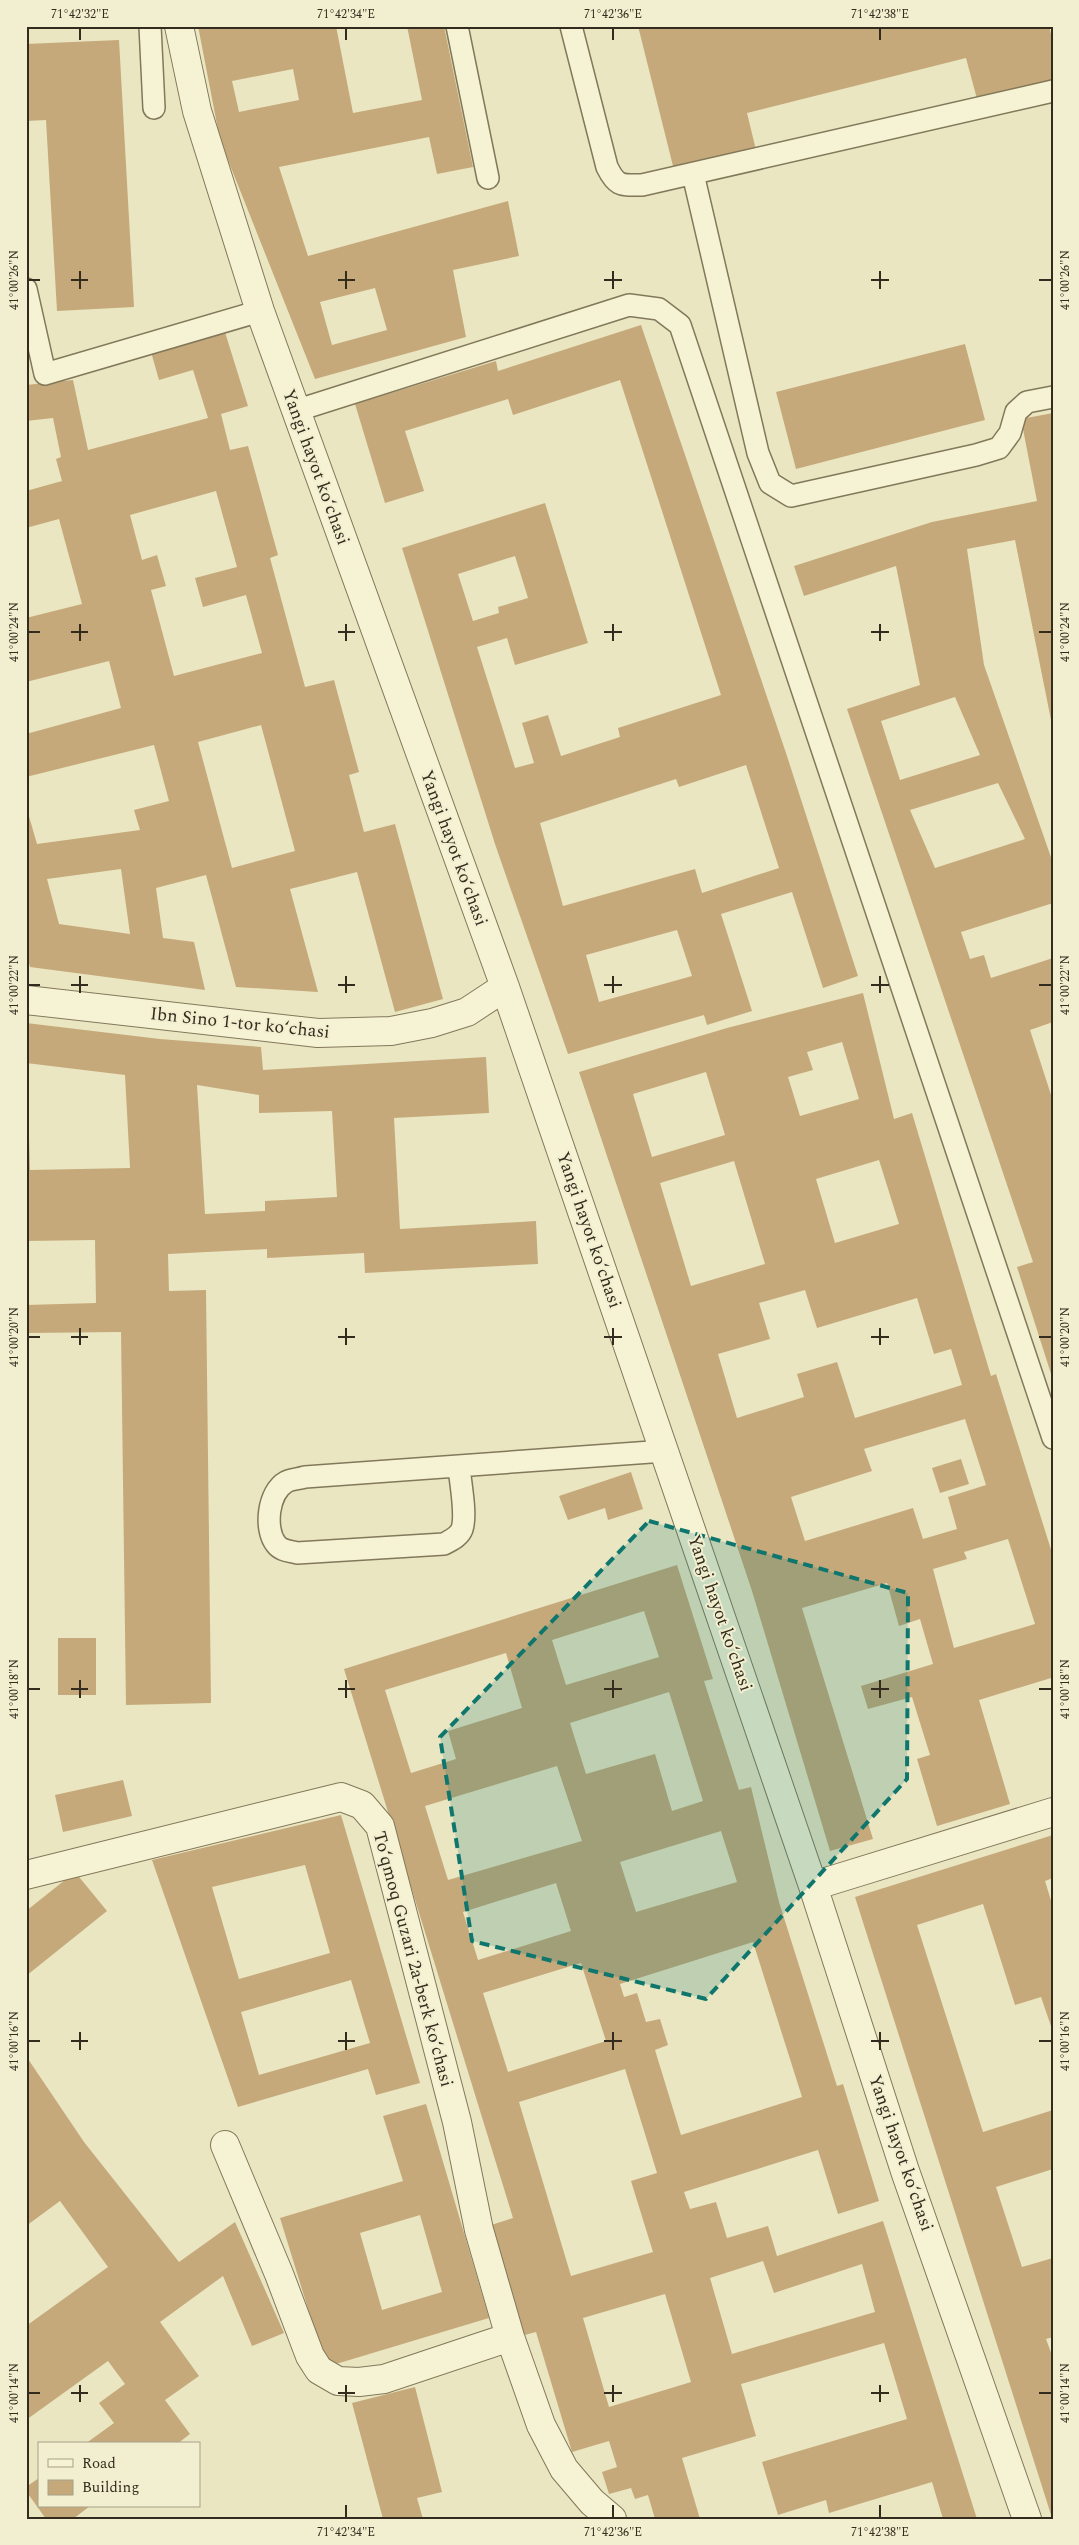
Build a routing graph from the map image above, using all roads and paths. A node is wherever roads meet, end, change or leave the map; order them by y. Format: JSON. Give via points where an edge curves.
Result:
{"nodes":[{"id":1,"x":150,"y":26,"type":"edge"},
{"id":2,"x":179,"y":26,"type":"edge"},
{"id":3,"x":457,"y":26,"type":"edge"},
{"id":4,"x":572,"y":26,"type":"edge"},
{"id":5,"x":1053,"y":91,"type":"edge"},
{"id":6,"x":154,"y":108,"type":"dead end"},
{"id":7,"x":693,"y":174,"type":"junction"},
{"id":8,"x":488,"y":178,"type":"dead end"},
{"id":9,"x":26,"y":289,"type":"edge"},
{"id":10,"x":260,"y":311,"type":"junction"},
{"id":11,"x":1053,"y":397,"type":"edge"},
{"id":12,"x":295,"y":411,"type":"junction"},
{"id":13,"x":505,"y":987,"type":"junction"},
{"id":14,"x":26,"y":1000,"type":"edge"},
{"id":15,"x":1053,"y":1438,"type":"edge"},
{"id":16,"x":665,"y":1450,"type":"junction"},
{"id":17,"x":459,"y":1466,"type":"junction"},
{"id":18,"x":1053,"y":1812,"type":"edge"},
{"id":19,"x":26,"y":1875,"type":"edge"},
{"id":20,"x":813,"y":1886,"type":"junction"},
{"id":21,"x":225,"y":2145,"type":"dead end"},
{"id":22,"x":510,"y":2337,"type":"junction"},
{"id":23,"x":612,"y":2519,"type":"edge"},
{"id":24,"x":1028,"y":2519,"type":"edge"}],
"edges":[{"from":1,"to":6,"type":"lane"},
{"from":2,"to":10,"type":"street","name":"Yangi hayot koʻchasi","via":[[197,111]]},
{"from":3,"to":8,"type":"lane"},
{"from":4,"to":7,"type":"lane","via":[[607,167],[614,180],[621,185],[642,185]]},
{"from":5,"to":7,"type":"lane"},
{"from":7,"to":11,"type":"lane","via":[[758,453],[770,483],[791,496],[976,455],[999,448],[1010,433],[1016,412],[1027,402]]},
{"from":9,"to":10,"type":"lane","via":[[45,374]]},
{"from":10,"to":12,"type":"street","name":"Yangi hayot koʻchasi"},
{"from":12,"to":13,"type":"street","name":"Yangi hayot koʻchasi"},
{"from":12,"to":15,"type":"lane","via":[[629,305],[659,309],[680,325]]},
{"from":13,"to":14,"type":"street","name":"Ibn Sino 1-tor koʻchasi","via":[[467,1012],[391,1032],[318,1033]]},
{"from":13,"to":16,"type":"street","name":"Yangi hayot koʻchasi"},
{"from":16,"to":17,"type":"lane"},
{"from":16,"to":20,"type":"street","name":"Yangi hayot koʻchasi"},
{"from":17,"to":17,"type":"lane","via":[[305,1477],[286,1482],[269,1504],[271,1536],[277,1546],[297,1553],[444,1544],[454,1539],[462,1529]]},
{"from":18,"to":20,"type":"street"},
{"from":19,"to":22,"type":"street","name":"Toʻqmoq Guzari 2a-berk koʻchasi","via":[[341,1797],[362,1805],[380,1826],[457,2122],[479,2230]]},
{"from":20,"to":24,"type":"street","name":"Yangi hayot koʻchasi","via":[[905,2171]]},
{"from":21,"to":22,"type":"street","via":[[310,2356],[319,2370],[338,2380],[384,2379]]},
{"from":22,"to":23,"type":"street","name":"Toʻqmoq Guzari 2a-berk koʻchasi","via":[[541,2425],[564,2469],[592,2502]]}]}
